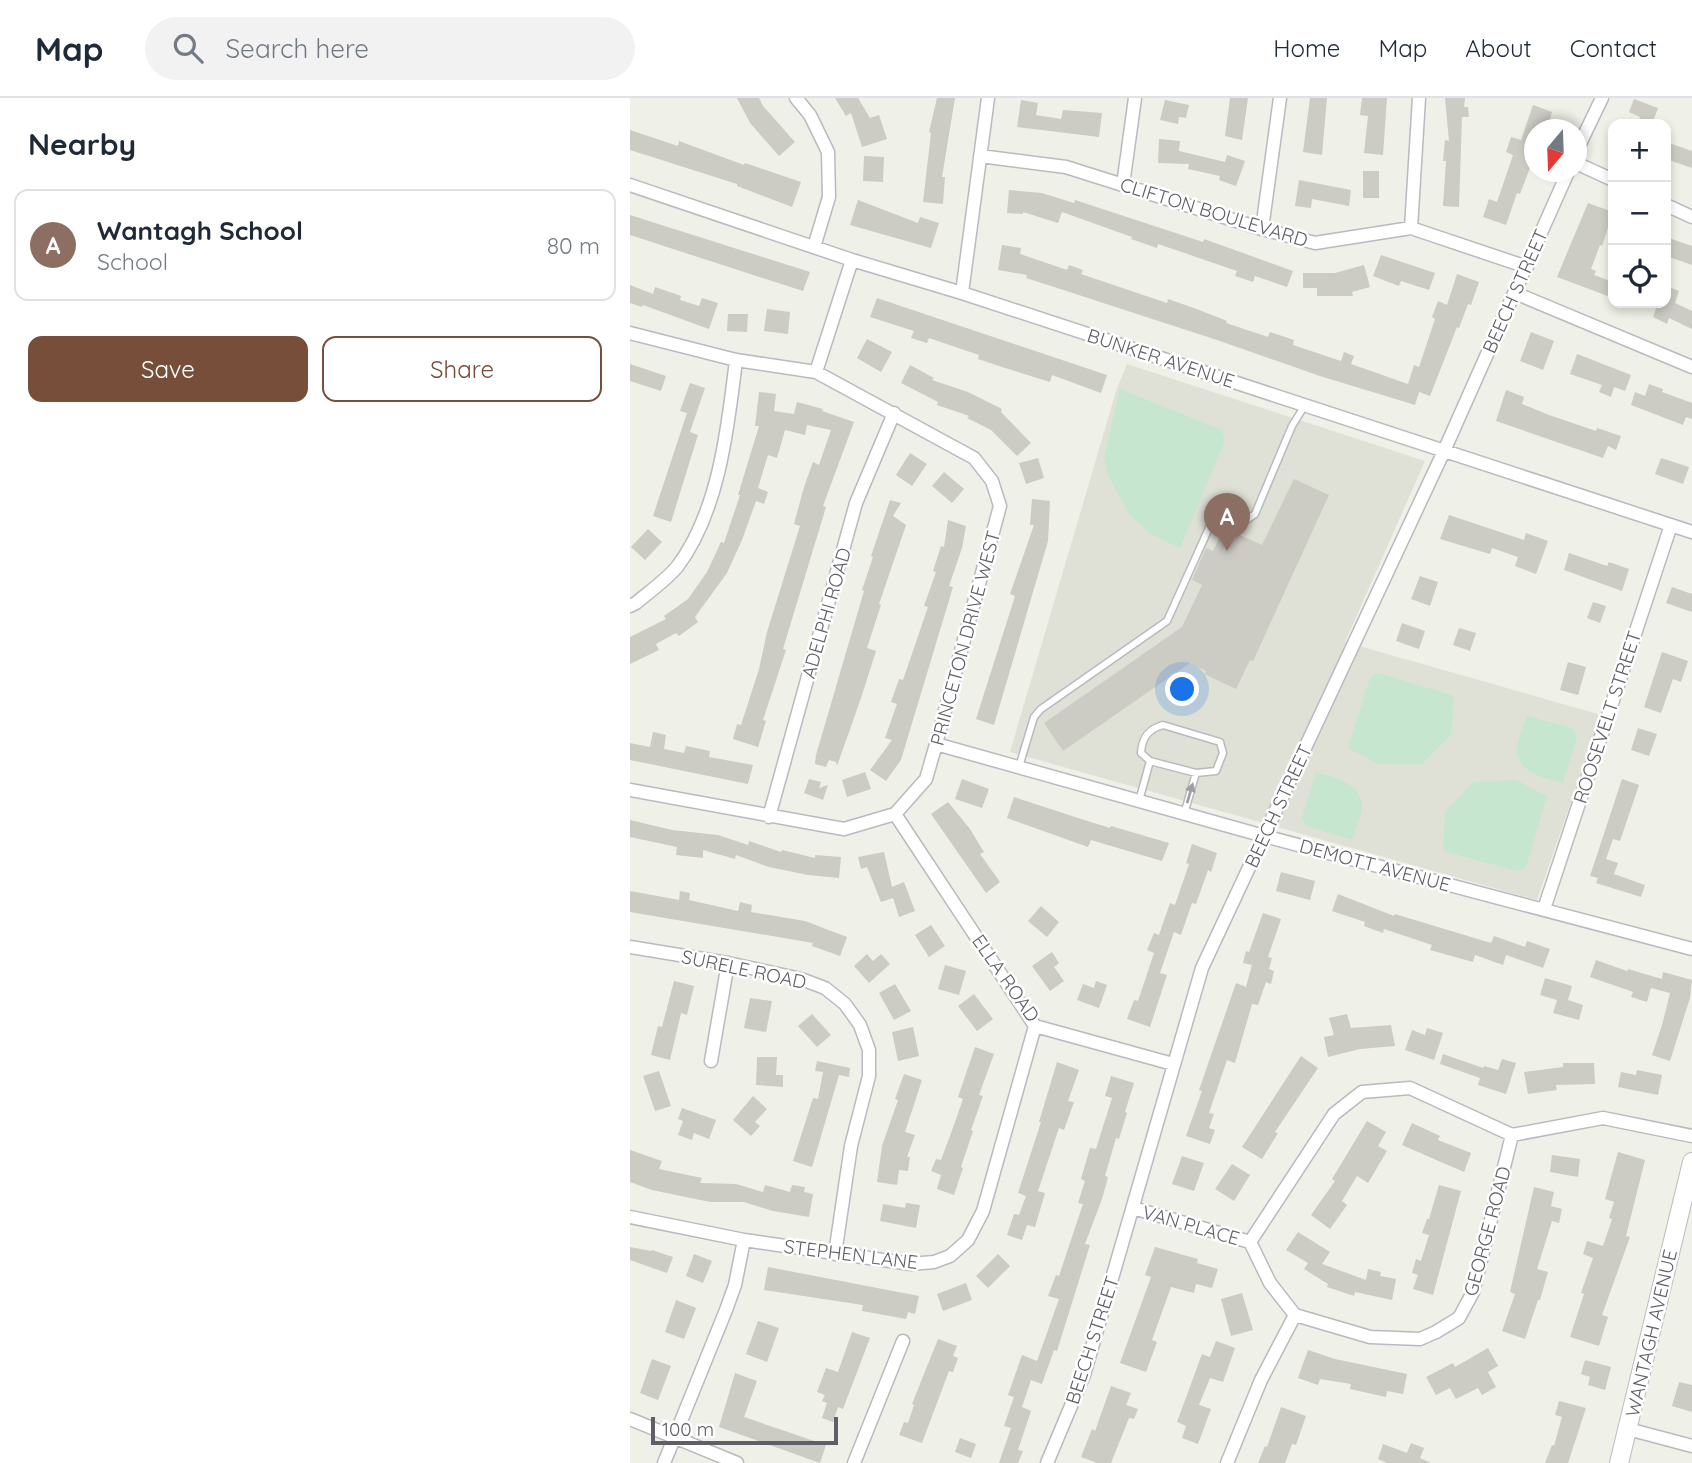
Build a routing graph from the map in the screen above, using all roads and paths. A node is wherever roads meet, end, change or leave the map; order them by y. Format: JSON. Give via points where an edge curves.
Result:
{"nodes":[{"id":1,"x":796,"y":98,"type":"edge"},
{"id":2,"x":988,"y":98,"type":"edge"},
{"id":3,"x":1135,"y":98,"type":"edge"},
{"id":4,"x":1280,"y":98,"type":"edge"},
{"id":5,"x":1419,"y":98,"type":"edge"},
{"id":6,"x":1602,"y":98,"type":"edge"},
{"id":7,"x":1587,"y":130,"type":"edge"},
{"id":8,"x":980,"y":156,"type":"junction"},
{"id":9,"x":1587,"y":168,"type":"edge"},
{"id":10,"x":1608,"y":178,"type":"edge"},
{"id":11,"x":1564,"y":182,"type":"edge"},
{"id":12,"x":630,"y":185,"type":"edge"},
{"id":13,"x":1123,"y":185,"type":"junction"},
{"id":14,"x":1671,"y":207,"type":"edge"},
{"id":15,"x":1692,"y":217,"type":"edge"},
{"id":16,"x":1411,"y":228,"type":"junction"},
{"id":17,"x":1262,"y":229,"type":"junction"},
{"id":18,"x":814,"y":247,"type":"junction"},
{"id":19,"x":852,"y":260,"type":"junction"},
{"id":20,"x":1527,"y":267,"type":"junction"},
{"id":21,"x":962,"y":293,"type":"junction"},
{"id":22,"x":1515,"y":293,"type":"junction"},
{"id":23,"x":630,"y":332,"type":"edge"},
{"id":24,"x":736,"y":360,"type":"junction"},
{"id":25,"x":1692,"y":367,"type":"edge"},
{"id":26,"x":817,"y":372,"type":"junction"},
{"id":27,"x":1305,"y":405,"type":"junction"},
{"id":28,"x":894,"y":414,"type":"junction"},
{"id":29,"x":1444,"y":451,"type":"junction"},
{"id":30,"x":1671,"y":525,"type":"junction"},
{"id":31,"x":1692,"y":532,"type":"edge"},
{"id":32,"x":630,"y":606,"type":"edge"},
{"id":33,"x":936,"y":744,"type":"junction"},
{"id":34,"x":1150,"y":761,"type":"junction"},
{"id":35,"x":1019,"y":768,"type":"junction"},
{"id":36,"x":1196,"y":773,"type":"junction"},
{"id":37,"x":630,"y":790,"type":"edge"},
{"id":38,"x":1139,"y":801,"type":"junction"},
{"id":39,"x":895,"y":814,"type":"junction"},
{"id":40,"x":1184,"y":814,"type":"junction"},
{"id":41,"x":769,"y":817,"type":"junction"},
{"id":42,"x":1265,"y":836,"type":"junction"},
{"id":43,"x":1544,"y":909,"type":"junction"},
{"id":44,"x":630,"y":947,"type":"edge"},
{"id":45,"x":1692,"y":948,"type":"edge"},
{"id":46,"x":728,"y":963,"type":"junction"},
{"id":47,"x":1035,"y":1026,"type":"junction"},
{"id":48,"x":711,"y":1061,"type":"dead end"},
{"id":49,"x":1174,"y":1064,"type":"junction"},
{"id":50,"x":1512,"y":1135,"type":"junction"},
{"id":51,"x":1692,"y":1136,"type":"edge"},
{"id":52,"x":1692,"y":1162,"type":"edge"},
{"id":53,"x":1133,"y":1208,"type":"junction"},
{"id":54,"x":630,"y":1217,"type":"edge"},
{"id":55,"x":744,"y":1240,"type":"junction"},
{"id":56,"x":1250,"y":1242,"type":"junction"},
{"id":57,"x":835,"y":1254,"type":"junction"},
{"id":58,"x":1295,"y":1315,"type":"junction"},
{"id":59,"x":904,"y":1341,"type":"dead end"},
{"id":60,"x":630,"y":1419,"type":"edge"},
{"id":61,"x":1628,"y":1429,"type":"junction"},
{"id":62,"x":675,"y":1437,"type":"junction"},
{"id":63,"x":1692,"y":1446,"type":"edge"},
{"id":64,"x":664,"y":1463,"type":"edge"},
{"id":65,"x":737,"y":1463,"type":"edge"},
{"id":66,"x":854,"y":1463,"type":"edge"},
{"id":67,"x":1047,"y":1463,"type":"edge"},
{"id":68,"x":1227,"y":1463,"type":"edge"},
{"id":69,"x":1619,"y":1463,"type":"edge"}],
"edges":[{"from":1,"to":18,"type":"street","via":[[828,152],[830,197]]},
{"from":2,"to":8,"type":"street"},
{"from":3,"to":13,"type":"street"},
{"from":4,"to":17,"type":"street"},
{"from":5,"to":16,"type":"street"},
{"from":6,"to":7,"type":"street"},
{"from":8,"to":13,"type":"street","name":"CLIFTON BOULEVARD","via":[[1066,167]]},
{"from":8,"to":21,"type":"street"},
{"from":9,"to":10,"type":"street"},
{"from":11,"to":20,"type":"street","name":"BEECH STREET"},
{"from":12,"to":18,"type":"street","name":"BUNKER AVENUE"},
{"from":13,"to":17,"type":"street","name":"CLIFTON BOULEVARD"},
{"from":14,"to":15,"type":"street"},
{"from":16,"to":17,"type":"street","name":"CLIFTON BOULEVARD","via":[[1315,243]]},
{"from":16,"to":20,"type":"street","name":"CLIFTON BOULEVARD"},
{"from":18,"to":19,"type":"street","name":"BUNKER AVENUE"},
{"from":19,"to":21,"type":"street","name":"BUNKER AVENUE"},
{"from":19,"to":26,"type":"street"},
{"from":20,"to":22,"type":"street","name":"BEECH STREET"},
{"from":21,"to":27,"type":"street","name":"BUNKER AVENUE"},
{"from":22,"to":25,"type":"street"},
{"from":22,"to":29,"type":"street","name":"BEECH STREET"},
{"from":23,"to":24,"type":"street"},
{"from":24,"to":26,"type":"street"},
{"from":24,"to":32,"type":"street","via":[[727,436],[701,527],[676,568]]},
{"from":26,"to":28,"type":"street"},
{"from":27,"to":29,"type":"street","name":"BUNKER AVENUE"},
{"from":27,"to":35,"type":"lane","via":[[1255,514],[1248,519],[1218,508],[1167,621],[1041,709],[1034,717]]},
{"from":28,"to":33,"type":"street","name":"PRINCETON DRIVE WEST","via":[[974,458],[992,481],[1000,506]]},
{"from":28,"to":41,"type":"street","name":"ADELPHI ROAD","via":[[856,503]]},
{"from":29,"to":30,"type":"street","name":"BUNKER AVENUE"},
{"from":29,"to":42,"type":"street","name":"BEECH STREET"},
{"from":30,"to":31,"type":"street","name":"BUNKER AVENUE"},
{"from":30,"to":43,"type":"street","name":"ROOSEVELT STREET"},
{"from":33,"to":35,"type":"street","name":"DEMOTT AVENUE"},
{"from":33,"to":39,"type":"street","name":"PRINCETON DRIVE WEST","via":[[926,779]]},
{"from":34,"to":36,"type":"lane"},
{"from":34,"to":36,"type":"lane","via":[[1141,753],[1142,740],[1153,728],[1171,726],[1220,742],[1223,753],[1216,771]]},
{"from":34,"to":38,"type":"lane"},
{"from":35,"to":38,"type":"street","name":"DEMOTT AVENUE"},
{"from":40,"to":36,"type":"lane","one_way":true},
{"from":37,"to":41,"type":"street"},
{"from":38,"to":40,"type":"street","name":"DEMOTT AVENUE"},
{"from":39,"to":41,"type":"street","via":[[844,829]]},
{"from":39,"to":47,"type":"street","name":"ELLA ROAD"},
{"from":40,"to":42,"type":"street","name":"DEMOTT AVENUE"},
{"from":42,"to":43,"type":"street","name":"DEMOTT AVENUE"},
{"from":42,"to":49,"type":"street","name":"BEECH STREET","via":[[1202,968]]},
{"from":43,"to":45,"type":"street","name":"DEMOTT AVENUE"},
{"from":44,"to":46,"type":"street","name":"SURELE ROAD"},
{"from":46,"to":48,"type":"street"},
{"from":46,"to":57,"type":"street","name":"SURELE ROAD","via":[[825,988],[845,1004],[860,1025],[869,1050],[869,1076],[851,1146]]},
{"from":47,"to":49,"type":"street","name":"ELLA ROAD"},
{"from":47,"to":57,"type":"street","name":"STEPHEN LANE","via":[[983,1211],[968,1240],[950,1256],[934,1262],[911,1264]]},
{"from":49,"to":53,"type":"street","name":"BEECH STREET"},
{"from":50,"to":51,"type":"street","via":[[1603,1118]]},
{"from":50,"to":56,"type":"street","via":[[1410,1088],[1362,1092],[1335,1114]]},
{"from":50,"to":58,"type":"street","name":"GEORGE ROAD","via":[[1473,1292],[1459,1318],[1420,1339],[1370,1337]]},
{"from":52,"to":61,"type":"main road","name":"WANTAGH AVENUE"},
{"from":53,"to":56,"type":"street","name":"VAN PLACE"},
{"from":53,"to":67,"type":"street","name":"BEECH STREET","via":[[1084,1375]]},
{"from":54,"to":55,"type":"street","name":"STEPHEN LANE"},
{"from":55,"to":57,"type":"street","name":"STEPHEN LANE"},
{"from":55,"to":62,"type":"street","via":[[731,1298]]},
{"from":56,"to":58,"type":"street","via":[[1270,1283]]},
{"from":58,"to":68,"type":"street","via":[[1261,1380]]},
{"from":59,"to":66,"type":"street"},
{"from":60,"to":62,"type":"street"},
{"from":61,"to":63,"type":"street"},
{"from":61,"to":69,"type":"main road","name":"WANTAGH AVENUE"},
{"from":62,"to":64,"type":"street"},
{"from":62,"to":65,"type":"street"}]}
